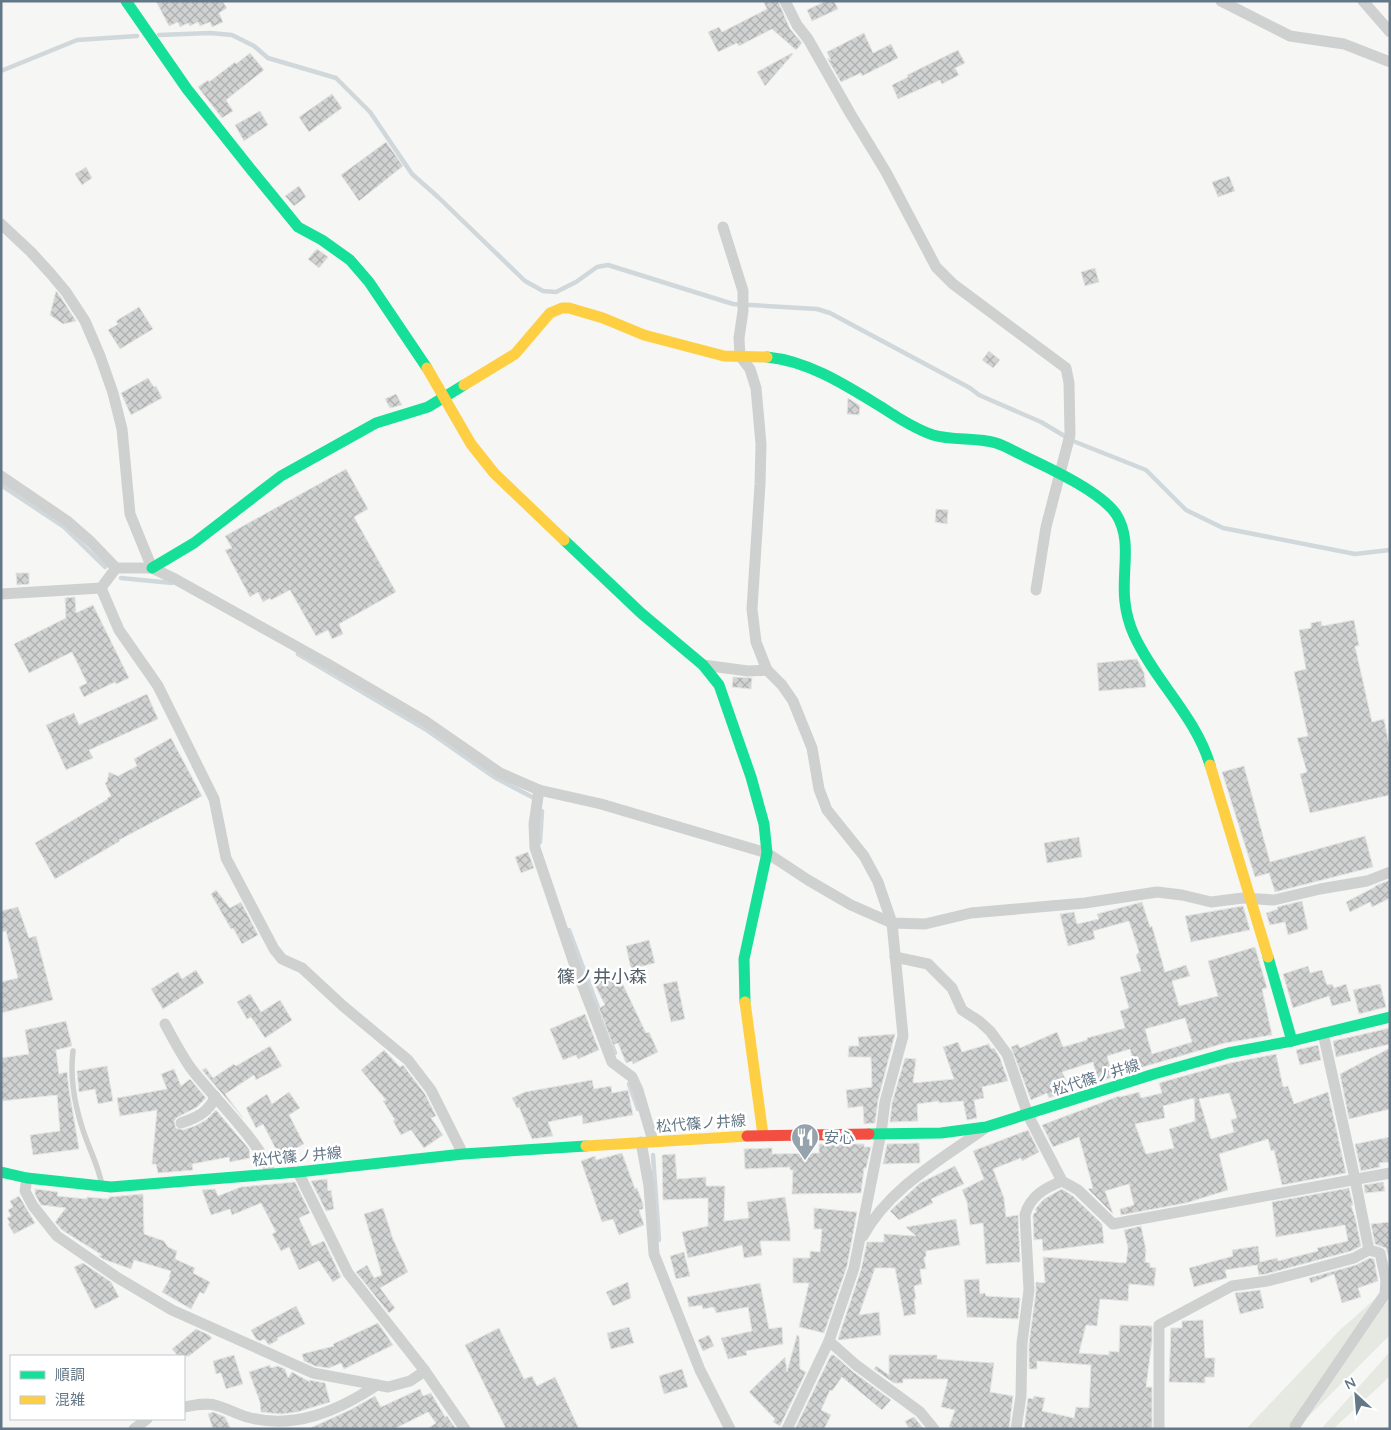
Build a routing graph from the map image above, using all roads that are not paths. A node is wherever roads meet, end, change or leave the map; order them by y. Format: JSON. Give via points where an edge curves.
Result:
{"nodes":[{"id":1,"x":126,"y":1,"type":"edge"},
{"id":2,"x":785,"y":1,"type":"edge"},
{"id":3,"x":1221,"y":1,"type":"edge"},
{"id":4,"x":1364,"y":1,"type":"edge"},
{"id":5,"x":1390,"y":32,"type":"edge"},
{"id":6,"x":1390,"y":62,"type":"edge"},
{"id":7,"x":1,"y":224,"type":"edge"},
{"id":8,"x":722,"y":227,"type":"dead end"},
{"id":9,"x":740,"y":356,"type":"junction"},
{"id":10,"x":444,"y":398,"type":"junction"},
{"id":11,"x":1060,"y":474,"type":"junction"},
{"id":12,"x":1,"y":476,"type":"edge"},
{"id":13,"x":116,"y":568,"type":"junction"},
{"id":14,"x":152,"y":568,"type":"junction"},
{"id":15,"x":101,"y":588,"type":"junction"},
{"id":16,"x":1036,"y":590,"type":"dead end"},
{"id":17,"x":1,"y":594,"type":"edge"},
{"id":18,"x":704,"y":665,"type":"junction"},
{"id":19,"x":767,"y":670,"type":"junction"},
{"id":20,"x":540,"y":790,"type":"junction"},
{"id":21,"x":767,"y":853,"type":"junction"},
{"id":22,"x":1390,"y":872,"type":"edge"},
{"id":23,"x":1252,"y":899,"type":"junction"},
{"id":24,"x":892,"y":923,"type":"junction"},
{"id":25,"x":895,"y":957,"type":"junction"},
{"id":26,"x":1390,"y":1017,"type":"edge"},
{"id":27,"x":165,"y":1024,"type":"dead end"},
{"id":28,"x":1323,"y":1034,"type":"junction"},
{"id":29,"x":1292,"y":1041,"type":"junction"},
{"id":30,"x":73,"y":1051,"type":"dead end"},
{"id":31,"x":215,"y":1096,"type":"junction"},
{"id":32,"x":1028,"y":1115,"type":"junction"},
{"id":33,"x":181,"y":1123,"type":"dead end"},
{"id":34,"x":986,"y":1127,"type":"junction"},
{"id":35,"x":881,"y":1133,"type":"junction"},
{"id":36,"x":763,"y":1135,"type":"junction"},
{"id":37,"x":647,"y":1142,"type":"junction"},
{"id":38,"x":462,"y":1154,"type":"junction"},
{"id":39,"x":1,"y":1172,"type":"edge"},
{"id":40,"x":298,"y":1172,"type":"junction"},
{"id":41,"x":1390,"y":1173,"type":"edge"},
{"id":42,"x":270,"y":1174,"type":"junction"},
{"id":43,"x":27,"y":1178,"type":"junction"},
{"id":44,"x":1355,"y":1179,"type":"junction"},
{"id":45,"x":1062,"y":1180,"type":"junction"},
{"id":46,"x":102,"y":1187,"type":"junction"},
{"id":47,"x":859,"y":1242,"type":"junction"},
{"id":48,"x":1369,"y":1250,"type":"junction"},
{"id":49,"x":829,"y":1341,"type":"junction"},
{"id":50,"x":425,"y":1371,"type":"junction"},
{"id":51,"x":377,"y":1385,"type":"junction"},
{"id":52,"x":185,"y":1407,"type":"edge"},
{"id":53,"x":146,"y":1420,"type":"edge"},
{"id":54,"x":134,"y":1429,"type":"edge"},
{"id":55,"x":464,"y":1429,"type":"edge"},
{"id":56,"x":730,"y":1429,"type":"edge"},
{"id":57,"x":786,"y":1429,"type":"edge"},
{"id":58,"x":934,"y":1429,"type":"edge"},
{"id":59,"x":1016,"y":1429,"type":"edge"},
{"id":60,"x":1159,"y":1429,"type":"edge"},
{"id":61,"x":1295,"y":1429,"type":"edge"}],
"edges":[{"from":1,"to":10,"type":"street","via":[[188,92],[298,227],[350,260],[368,282],[421,357]]},
{"from":2,"to":11,"type":"street","via":[[886,172],[936,267],[953,284],[1066,368],[1069,439]]},
{"from":3,"to":6,"type":"street","via":[[1290,36],[1344,44]]},
{"from":4,"to":5,"type":"street"},
{"from":7,"to":14,"type":"street","via":[[51,274],[85,321],[113,393],[122,429],[130,514]]},
{"from":8,"to":9,"type":"street","via":[[742,292]]},
{"from":9,"to":10,"type":"street","via":[[724,356],[644,335],[603,318],[562,308],[550,313],[515,354]]},
{"from":9,"to":11,"type":"street","via":[[769,357],[804,365],[848,386],[933,435],[996,443]]},
{"from":9,"to":19,"type":"street","via":[[750,369],[756,388],[761,444],[752,609],[756,642]]},
{"from":10,"to":14,"type":"street","via":[[428,408],[376,423],[281,476],[194,543]]},
{"from":10,"to":18,"type":"street","via":[[471,444],[494,472],[641,613]]},
{"from":11,"to":16,"type":"street","via":[[1046,527]]},
{"from":11,"to":23,"type":"street","via":[[1106,502],[1123,528],[1125,602],[1134,634],[1206,750]]},
{"from":12,"to":13,"type":"street","via":[[67,521]]},
{"from":13,"to":14,"type":"street"},
{"from":13,"to":15,"type":"street"},
{"from":14,"to":20,"type":"street","via":[[424,720],[500,773]]},
{"from":15,"to":17,"type":"street"},
{"from":15,"to":38,"type":"street","via":[[119,630],[158,686],[214,799],[226,858],[274,950],[282,959],[302,968],[408,1060],[431,1090]]},
{"from":18,"to":19,"type":"street","via":[[748,671]]},
{"from":18,"to":21,"type":"street","via":[[719,685],[751,777],[764,824]]},
{"from":19,"to":24,"type":"street","via":[[793,701],[812,748],[826,810],[864,856],[878,882]]},
{"from":20,"to":21,"type":"street","via":[[601,804]]},
{"from":20,"to":37,"type":"street","via":[[534,824],[535,848],[612,1062],[632,1077],[638,1090]]},
{"from":21,"to":24,"type":"street","via":[[851,905]]},
{"from":21,"to":36,"type":"street","via":[[744,959],[745,1004]]},
{"from":22,"to":23,"type":"street","via":[[1367,882],[1320,888],[1274,900]]},
{"from":23,"to":24,"type":"street","via":[[1211,902],[1157,892],[1085,903],[971,913],[925,924]]},
{"from":23,"to":29,"type":"street"},
{"from":24,"to":25,"type":"street"},
{"from":25,"to":32,"type":"street","via":[[928,964],[952,988],[962,1010],[979,1020],[990,1032],[1007,1054]]},
{"from":25,"to":35,"type":"street","via":[[903,1036],[885,1102]]},
{"from":26,"to":28,"type":"street","name":"松代篠ノ井線"},
{"from":27,"to":31,"type":"street","via":[[191,1068]]},
{"from":28,"to":29,"type":"street","name":"松代篠ノ井線"},
{"from":28,"to":44,"type":"street"},
{"from":29,"to":32,"type":"street","name":"松代篠ノ井線","via":[[1228,1053]]},
{"from":30,"to":46,"type":"lane","via":[[71,1068],[75,1097]]},
{"from":31,"to":33,"type":"street","via":[[212,1105],[204,1112]]},
{"from":31,"to":42,"type":"street","via":[[250,1138],[269,1166]]},
{"from":32,"to":34,"type":"street","name":"松代篠ノ井線"},
{"from":32,"to":45,"type":"street"},
{"from":34,"to":35,"type":"street","name":"松代篠ノ井線","via":[[941,1133]]},
{"from":34,"to":47,"type":"street","via":[[896,1194]]},
{"from":35,"to":36,"type":"street","name":"松代篠ノ井線"},
{"from":35,"to":47,"type":"street"},
{"from":36,"to":37,"type":"street","name":"松代篠ノ井線"},
{"from":37,"to":38,"type":"street","name":"松代篠ノ井線"},
{"from":37,"to":56,"type":"street","via":[[654,1254],[700,1370]]},
{"from":38,"to":40,"type":"street","name":"松代篠ノ井線"},
{"from":39,"to":43,"type":"street","name":"松代篠ノ井線"},
{"from":40,"to":42,"type":"street","name":"松代篠ノ井線"},
{"from":40,"to":50,"type":"street","via":[[348,1273]]},
{"from":41,"to":44,"type":"street"},
{"from":42,"to":46,"type":"street","name":"松代篠ノ井線"},
{"from":43,"to":46,"type":"street","name":"松代篠ノ井線"},
{"from":43,"to":51,"type":"street","via":[[25,1191],[57,1236],[172,1310],[312,1373]]},
{"from":44,"to":45,"type":"street","via":[[1113,1224],[1078,1190]]},
{"from":44,"to":48,"type":"street"},
{"from":45,"to":59,"type":"street","via":[[1035,1196],[1025,1215],[1029,1290]]},
{"from":47,"to":49,"type":"street","via":[[854,1268]]},
{"from":48,"to":60,"type":"street","via":[[1354,1258],[1310,1270],[1232,1286],[1159,1324]]},
{"from":48,"to":61,"type":"street","via":[[1380,1253],[1386,1280],[1385,1294]]},
{"from":49,"to":57,"type":"street"},
{"from":49,"to":58,"type":"street","via":[[920,1412]]},
{"from":50,"to":51,"type":"street","via":[[410,1381],[388,1387]]},
{"from":50,"to":55,"type":"street"},
{"from":51,"to":52,"type":"street","via":[[352,1402],[294,1422],[247,1417],[216,1405]]},
{"from":53,"to":54,"type":"street"}]}
